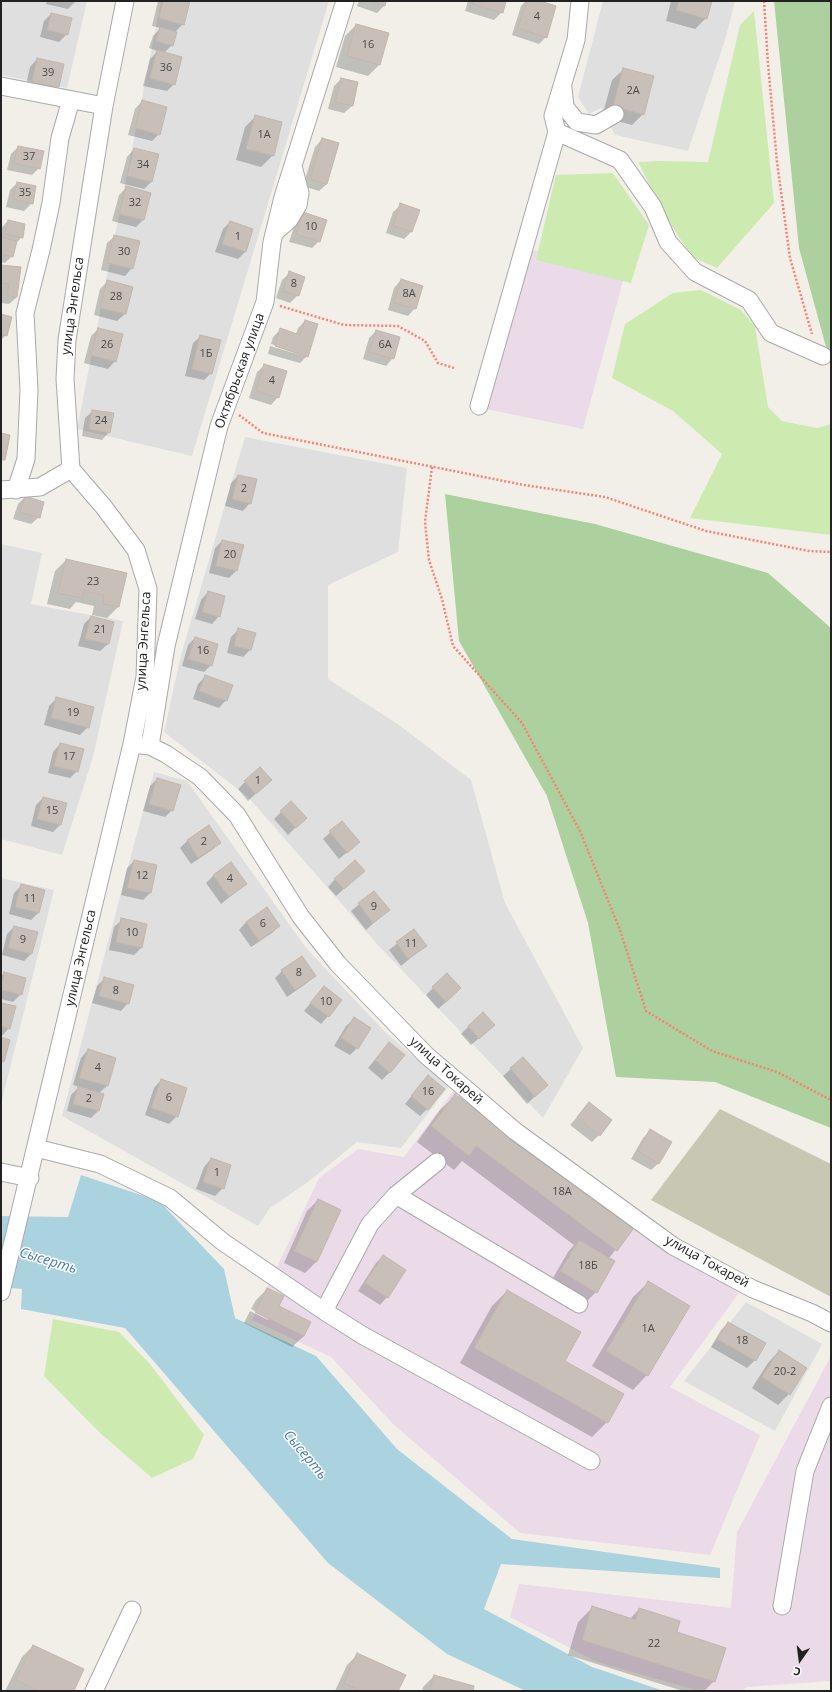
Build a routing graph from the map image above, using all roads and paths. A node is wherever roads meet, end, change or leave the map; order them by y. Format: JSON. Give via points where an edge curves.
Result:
{"nodes":[{"id":1,"x":125,"y":1,"type":"edge"},
{"id":2,"x":345,"y":1,"type":"edge"},
{"id":3,"x":580,"y":1,"type":"edge"},
{"id":4,"x":764,"y":1,"type":"edge"},
{"id":5,"x":1,"y":86,"type":"edge"},
{"id":6,"x":563,"y":86,"type":"junction"},
{"id":7,"x":70,"y":100,"type":"junction"},
{"id":8,"x":104,"y":106,"type":"junction"},
{"id":9,"x":615,"y":114,"type":"dead end"},
{"id":10,"x":557,"y":132,"type":"junction"},
{"id":11,"x":265,"y":302,"type":"junction"},
{"id":12,"x":823,"y":356,"type":"joint"},
{"id":13,"x":454,"y":368,"type":"dead end"},
{"id":14,"x":479,"y":406,"type":"dead end"},
{"id":15,"x":219,"y":426,"type":"junction"},
{"id":16,"x":432,"y":467,"type":"junction"},
{"id":17,"x":71,"y":469,"type":"junction"},
{"id":18,"x":9,"y":490,"type":"edge"},
{"id":19,"x":831,"y":552,"type":"edge"},
{"id":20,"x":147,"y":634,"type":"junction"},
{"id":21,"x":166,"y":646,"type":"junction"},
{"id":22,"x":132,"y":744,"type":"junction"},
{"id":23,"x":150,"y":746,"type":"junction"},
{"id":24,"x":831,"y":1100,"type":"edge"},
{"id":25,"x":36,"y":1148,"type":"junction"},
{"id":26,"x":437,"y":1162,"type":"dead end"},
{"id":27,"x":1,"y":1172,"type":"edge"},
{"id":28,"x":30,"y":1178,"type":"junction"},
{"id":29,"x":396,"y":1195,"type":"junction"},
{"id":30,"x":1,"y":1292,"type":"edge"},
{"id":31,"x":579,"y":1304,"type":"dead end"},
{"id":32,"x":324,"y":1311,"type":"junction"},
{"id":33,"x":831,"y":1323,"type":"edge"},
{"id":34,"x":831,"y":1406,"type":"edge"},
{"id":35,"x":591,"y":1461,"type":"dead end"},
{"id":36,"x":782,"y":1606,"type":"dead end"},
{"id":37,"x":132,"y":1610,"type":"dead end"},
{"id":38,"x":94,"y":1691,"type":"edge"}],
"edges":[{"from":1,"to":8,"type":"street","name":"улица Энгельса"},
{"from":2,"to":11,"type":"street","name":"Октябрьская улица","via":[[283,197]]},
{"from":3,"to":6,"type":"street","via":[[576,40]]},
{"from":4,"to":12,"type":"path","via":[[777,162],[790,258],[813,339]]},
{"from":5,"to":7,"type":"street"},
{"from":6,"to":9,"type":"street","via":[[565,107],[577,122],[596,125]]},
{"from":6,"to":10,"type":"street","via":[[554,116]]},
{"from":7,"to":8,"type":"street"},
{"from":7,"to":18,"type":"street","via":[[60,138],[41,250],[25,313],[29,390],[26,459]]},
{"from":8,"to":17,"type":"street","name":"улица Энгельса","via":[[67,340],[65,379]]},
{"from":10,"to":12,"type":"street","via":[[620,160],[653,207],[668,242],[695,272],[749,300],[771,333]]},
{"from":10,"to":14,"type":"street"},
{"from":11,"to":13,"type":"path","via":[[344,325],[398,326],[425,341],[438,363]]},
{"from":11,"to":15,"type":"street","name":"Октябрьская улица"},
{"from":15,"to":16,"type":"path","via":[[239,415],[263,433]]},
{"from":15,"to":21,"type":"street","name":"Октябрьская улица"},
{"from":16,"to":19,"type":"path","via":[[524,485],[605,497],[706,532]]},
{"from":16,"to":24,"type":"path","via":[[425,522],[429,560],[442,599],[453,646],[522,723],[580,831],[620,930],[646,1011],[712,1051],[777,1072]]},
{"from":17,"to":18,"type":"street","via":[[40,487]]},
{"from":17,"to":20,"type":"street","name":"улица Энгельса","via":[[136,550],[148,589]]},
{"from":20,"to":21,"type":"street"},
{"from":20,"to":22,"type":"street","name":"улица Энгельса","via":[[145,677]]},
{"from":21,"to":23,"type":"street","name":"Октябрьская улица"},
{"from":22,"to":23,"type":"street","name":"улица Токарей"},
{"from":22,"to":25,"type":"street","name":"улица Энгельса"},
{"from":23,"to":33,"type":"street","name":"улица Токарей","via":[[200,777],[237,814],[300,917],[338,964],[426,1055],[515,1131],[673,1246],[753,1289]]},
{"from":25,"to":28,"type":"street","name":"улица Энгельса"},
{"from":25,"to":32,"type":"street","via":[[100,1164],[170,1198],[223,1242]]},
{"from":26,"to":29,"type":"street"},
{"from":27,"to":28,"type":"street"},
{"from":28,"to":30,"type":"street","name":"улица Энгельса"},
{"from":29,"to":31,"type":"street"},
{"from":29,"to":32,"type":"street","via":[[370,1224]]},
{"from":32,"to":35,"type":"street","via":[[362,1335]]},
{"from":34,"to":36,"type":"street","via":[[805,1471]]},
{"from":37,"to":38,"type":"street"}]}
